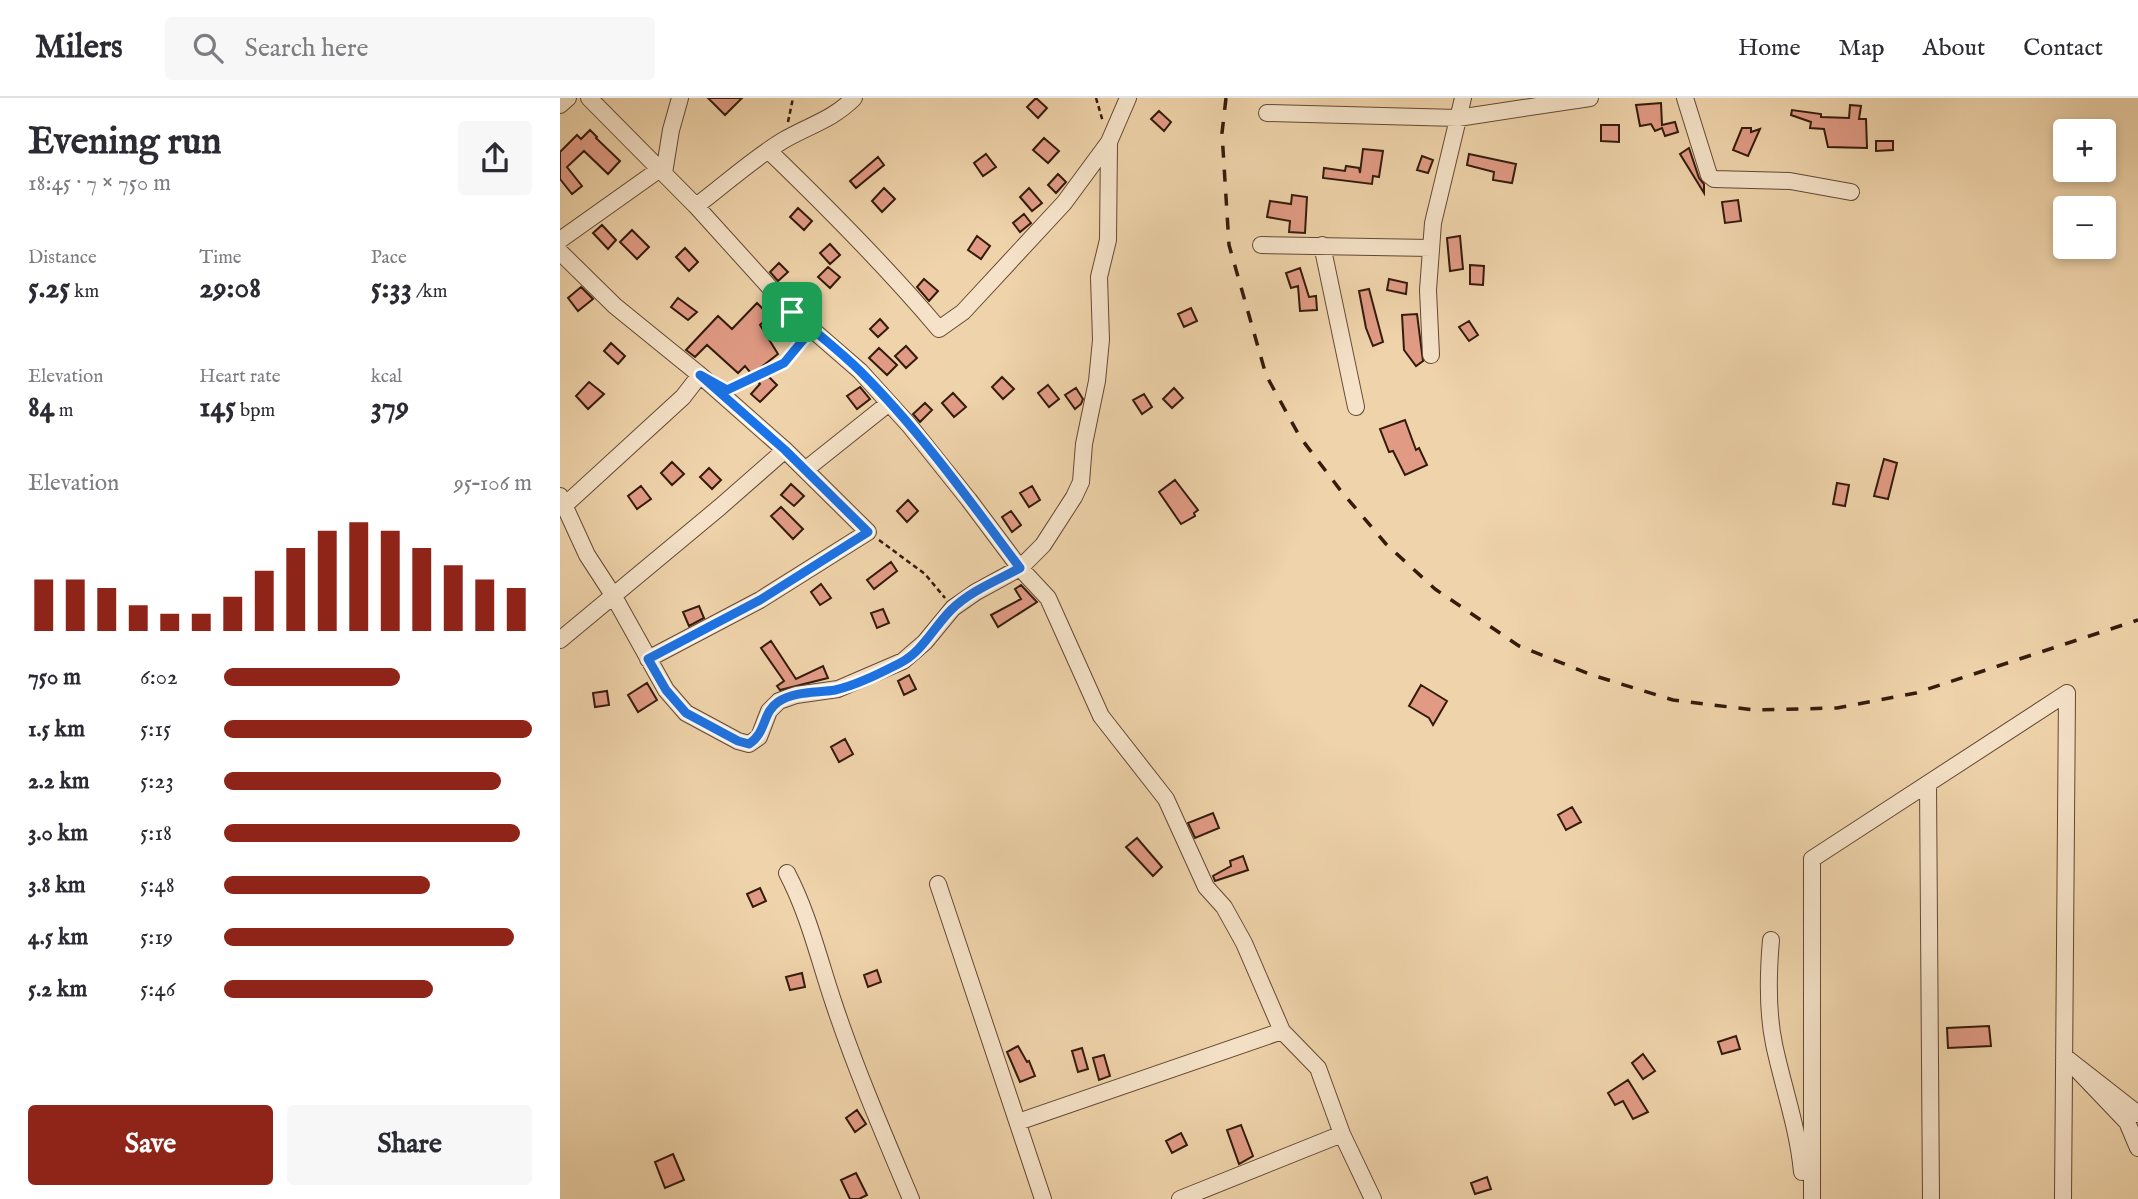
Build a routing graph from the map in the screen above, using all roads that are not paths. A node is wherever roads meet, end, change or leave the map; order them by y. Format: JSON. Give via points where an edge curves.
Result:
{"nodes":[{"id":1,"x":568,"y":98,"type":"edge"},
{"id":2,"x":589,"y":98,"type":"edge"},
{"id":3,"x":680,"y":98,"type":"edge"},
{"id":4,"x":854,"y":98,"type":"edge"},
{"id":5,"x":1128,"y":98,"type":"edge"},
{"id":6,"x":1463,"y":98,"type":"edge"},
{"id":7,"x":1590,"y":98,"type":"edge"},
{"id":8,"x":1685,"y":98,"type":"edge"},
{"id":9,"x":560,"y":105,"type":"edge"},
{"id":10,"x":1267,"y":113,"type":"dead end"},
{"id":11,"x":1458,"y":118,"type":"junction"},
{"id":12,"x":1109,"y":142,"type":"junction"},
{"id":13,"x":769,"y":151,"type":"junction"},
{"id":14,"x":662,"y":171,"type":"junction"},
{"id":15,"x":1851,"y":192,"type":"dead end"},
{"id":16,"x":696,"y":206,"type":"junction"},
{"id":17,"x":560,"y":240,"type":"edge"},
{"id":18,"x":1261,"y":245,"type":"dead end"},
{"id":19,"x":1322,"y":245,"type":"junction"},
{"id":20,"x":1431,"y":248,"type":"junction"},
{"id":21,"x":560,"y":252,"type":"edge"},
{"id":22,"x":1432,"y":355,"type":"dead end"},
{"id":23,"x":700,"y":375,"type":"junction"},
{"id":24,"x":889,"y":403,"type":"junction"},
{"id":25,"x":1356,"y":407,"type":"dead end"},
{"id":26,"x":785,"y":450,"type":"junction"},
{"id":27,"x":805,"y":470,"type":"junction"},
{"id":28,"x":562,"y":501,"type":"edge"},
{"id":29,"x":1020,"y":568,"type":"junction"},
{"id":30,"x":613,"y":595,"type":"junction"},
{"id":31,"x":560,"y":640,"type":"edge"},
{"id":32,"x":648,"y":659,"type":"junction"},
{"id":33,"x":1928,"y":785,"type":"junction"},
{"id":34,"x":787,"y":873,"type":"dead end"},
{"id":35,"x":938,"y":884,"type":"dead end"},
{"id":36,"x":1771,"y":940,"type":"dead end"},
{"id":37,"x":1282,"y":1031,"type":"junction"},
{"id":38,"x":2064,"y":1056,"type":"junction"},
{"id":39,"x":2138,"y":1114,"type":"edge"},
{"id":40,"x":1018,"y":1122,"type":"junction"},
{"id":41,"x":1342,"y":1134,"type":"junction"},
{"id":42,"x":2138,"y":1148,"type":"edge"},
{"id":43,"x":911,"y":1199,"type":"edge"},
{"id":44,"x":1043,"y":1199,"type":"edge"},
{"id":45,"x":1181,"y":1199,"type":"edge"},
{"id":46,"x":1373,"y":1199,"type":"edge"},
{"id":47,"x":1801,"y":1199,"type":"edge"},
{"id":48,"x":1812,"y":1199,"type":"edge"},
{"id":49,"x":1931,"y":1199,"type":"edge"},
{"id":50,"x":2063,"y":1199,"type":"edge"}],
"edges":[{"from":1,"to":9,"type":"street"},
{"from":2,"to":14,"type":"street"},
{"from":3,"to":14,"type":"street"},
{"from":4,"to":13,"type":"street","via":[[822,123]]},
{"from":5,"to":12,"type":"street"},
{"from":6,"to":11,"type":"street"},
{"from":7,"to":11,"type":"street"},
{"from":8,"to":15,"type":"street","via":[[1714,179],[1790,181]]},
{"from":10,"to":11,"type":"street"},
{"from":11,"to":20,"type":"street"},
{"from":12,"to":13,"type":"street","via":[[1064,203],[963,312],[939,329],[895,277]]},
{"from":12,"to":29,"type":"street","via":[[1108,240],[1099,277],[1101,340],[1081,482],[1043,545]]},
{"from":13,"to":16,"type":"street"},
{"from":14,"to":16,"type":"street"},
{"from":14,"to":17,"type":"street"},
{"from":16,"to":24,"type":"street","via":[[792,312]]},
{"from":18,"to":19,"type":"street"},
{"from":19,"to":20,"type":"street"},
{"from":19,"to":25,"type":"street"},
{"from":20,"to":22,"type":"street"},
{"from":21,"to":23,"type":"street","via":[[615,306]]},
{"from":23,"to":26,"type":"street"},
{"from":23,"to":28,"type":"street","via":[[683,397]]},
{"from":24,"to":27,"type":"street"},
{"from":24,"to":29,"type":"street"},
{"from":26,"to":27,"type":"street"},
{"from":26,"to":30,"type":"street"},
{"from":27,"to":32,"type":"street","via":[[868,532],[760,600]]},
{"from":28,"to":30,"type":"street","via":[[587,555]]},
{"from":29,"to":32,"type":"street","via":[[953,608],[903,662],[838,689],[779,701],[769,711],[759,737],[749,744],[686,713]]},
{"from":29,"to":37,"type":"street","via":[[1048,597],[1101,716],[1166,799],[1206,887],[1224,907],[1244,943]]},
{"from":30,"to":31,"type":"street"},
{"from":30,"to":32,"type":"street"},
{"from":33,"to":38,"type":"street","via":[[2067,693]]},
{"from":33,"to":48,"type":"street","via":[[1812,859]]},
{"from":33,"to":49,"type":"street"},
{"from":34,"to":43,"type":"street","via":[[802,902],[835,1006]]},
{"from":35,"to":40,"type":"street"},
{"from":36,"to":47,"type":"street","via":[[1768,976],[1773,1041],[1801,1153]]},
{"from":37,"to":40,"type":"street"},
{"from":37,"to":41,"type":"street","via":[[1318,1068]]},
{"from":38,"to":39,"type":"street"},
{"from":38,"to":42,"type":"street","via":[[2127,1122]]},
{"from":38,"to":50,"type":"street"},
{"from":40,"to":44,"type":"street"},
{"from":41,"to":45,"type":"street"},
{"from":41,"to":46,"type":"street"}]}
